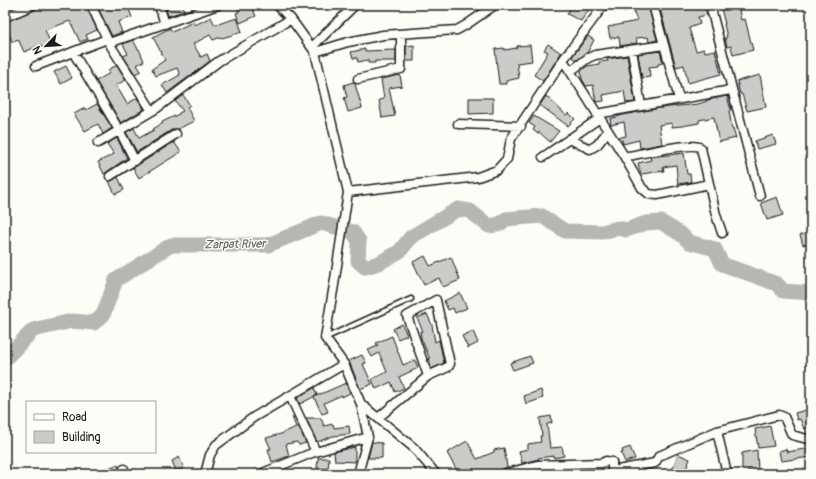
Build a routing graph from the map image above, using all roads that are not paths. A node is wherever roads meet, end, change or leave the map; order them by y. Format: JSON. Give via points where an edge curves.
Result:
{"nodes":[{"id":1,"x":33,"y":5,"type":"edge"},
{"id":2,"x":91,"y":5,"type":"edge"},
{"id":3,"x":159,"y":5,"type":"edge"},
{"id":4,"x":277,"y":5,"type":"edge"},
{"id":5,"x":355,"y":5,"type":"edge"},
{"id":6,"x":495,"y":5,"type":"edge"},
{"id":7,"x":604,"y":5,"type":"edge"},
{"id":8,"x":619,"y":5,"type":"edge"},
{"id":9,"x":630,"y":5,"type":"edge"},
{"id":10,"x":653,"y":5,"type":"edge"},
{"id":11,"x":710,"y":5,"type":"edge"},
{"id":12,"x":213,"y":6,"type":"edge"},
{"id":13,"x":5,"y":16,"type":"edge"},
{"id":14,"x":291,"y":19,"type":"junction"},
{"id":15,"x":165,"y":24,"type":"junction"},
{"id":16,"x":401,"y":34,"type":"junction"},
{"id":17,"x":108,"y":41,"type":"junction"},
{"id":18,"x":664,"y":45,"type":"junction"},
{"id":19,"x":313,"y":49,"type":"junction"},
{"id":20,"x":632,"y":50,"type":"junction"},
{"id":21,"x":73,"y":52,"type":"junction"},
{"id":22,"x":563,"y":60,"type":"junction"},
{"id":23,"x":36,"y":66,"type":"dead end"},
{"id":24,"x":570,"y":71,"type":"junction"},
{"id":25,"x":358,"y":79,"type":"dead end"},
{"id":26,"x":731,"y":90,"type":"junction"},
{"id":27,"x":679,"y":99,"type":"junction"},
{"id":28,"x":641,"y":106,"type":"junction"},
{"id":29,"x":152,"y":111,"type":"junction"},
{"id":30,"x":599,"y":116,"type":"junction"},
{"id":31,"x":458,"y":124,"type":"dead end"},
{"id":32,"x":521,"y":126,"type":"junction"},
{"id":33,"x":120,"y":130,"type":"junction"},
{"id":34,"x":608,"y":131,"type":"junction"},
{"id":35,"x":176,"y":134,"type":"dead end"},
{"id":36,"x":569,"y":139,"type":"junction"},
{"id":37,"x":98,"y":143,"type":"dead end"},
{"id":38,"x":624,"y":156,"type":"junction"},
{"id":39,"x":543,"y":157,"type":"dead end"},
{"id":40,"x":135,"y":161,"type":"junction"},
{"id":41,"x":110,"y":176,"type":"dead end"},
{"id":42,"x":709,"y":184,"type":"junction"},
{"id":43,"x":348,"y":192,"type":"junction"},
{"id":44,"x":760,"y":196,"type":"dead end"},
{"id":45,"x":722,"y":233,"type":"dead end"},
{"id":46,"x":411,"y":299,"type":"dead end"},
{"id":47,"x":325,"y":338,"type":"junction"},
{"id":48,"x":344,"y":364,"type":"junction"},
{"id":49,"x":428,"y":376,"type":"junction"},
{"id":50,"x":290,"y":396,"type":"junction"},
{"id":51,"x":361,"y":404,"type":"junction"},
{"id":52,"x":378,"y":418,"type":"junction"},
{"id":53,"x":717,"y":431,"type":"junction"},
{"id":54,"x":368,"y":437,"type":"junction"},
{"id":55,"x":811,"y":440,"type":"edge"},
{"id":56,"x":316,"y":452,"type":"junction"},
{"id":57,"x":537,"y":465,"type":"junction"},
{"id":58,"x":612,"y":472,"type":"edge"},
{"id":59,"x":205,"y":474,"type":"edge"},
{"id":60,"x":260,"y":474,"type":"edge"},
{"id":61,"x":358,"y":474,"type":"edge"},
{"id":62,"x":436,"y":474,"type":"edge"},
{"id":63,"x":504,"y":474,"type":"edge"},
{"id":64,"x":539,"y":474,"type":"edge"},
{"id":65,"x":727,"y":474,"type":"edge"}],
"edges":[{"from":1,"to":13,"type":"street"},
{"from":2,"to":17,"type":"street"},
{"from":3,"to":15,"type":"street"},
{"from":4,"to":14,"type":"street"},
{"from":5,"to":19,"type":"street"},
{"from":6,"to":16,"type":"street","via":[[457,30]]},
{"from":7,"to":22,"type":"street"},
{"from":8,"to":9,"type":"street"},
{"from":10,"to":18,"type":"street"},
{"from":11,"to":26,"type":"street"},
{"from":12,"to":15,"type":"street"},
{"from":14,"to":19,"type":"street"},
{"from":14,"to":29,"type":"street","via":[[219,61]]},
{"from":15,"to":17,"type":"street"},
{"from":16,"to":19,"type":"street","via":[[388,34]]},
{"from":16,"to":25,"type":"street","via":[[401,69]]},
{"from":17,"to":21,"type":"street"},
{"from":17,"to":29,"type":"street"},
{"from":18,"to":20,"type":"street"},
{"from":18,"to":27,"type":"street"},
{"from":19,"to":43,"type":"street"},
{"from":20,"to":24,"type":"street","via":[[591,56]]},
{"from":20,"to":28,"type":"street"},
{"from":21,"to":23,"type":"street"},
{"from":21,"to":33,"type":"street"},
{"from":22,"to":24,"type":"street"},
{"from":22,"to":32,"type":"street"},
{"from":24,"to":30,"type":"street"},
{"from":26,"to":27,"type":"street"},
{"from":26,"to":44,"type":"street"},
{"from":27,"to":28,"type":"street"},
{"from":28,"to":30,"type":"street"},
{"from":29,"to":33,"type":"street"},
{"from":30,"to":34,"type":"street"},
{"from":30,"to":36,"type":"street"},
{"from":31,"to":32,"type":"street"},
{"from":32,"to":43,"type":"street","via":[[512,139],[507,159],[498,170],[478,177]]},
{"from":33,"to":37,"type":"street"},
{"from":33,"to":40,"type":"street"},
{"from":34,"to":36,"type":"street","via":[[597,145],[590,149]]},
{"from":34,"to":38,"type":"street"},
{"from":35,"to":40,"type":"street"},
{"from":36,"to":39,"type":"street"},
{"from":38,"to":42,"type":"street","via":[[648,194],[657,195]]},
{"from":38,"to":42,"type":"street","via":[[698,145],[703,153]]},
{"from":40,"to":41,"type":"street"},
{"from":42,"to":45,"type":"street"},
{"from":43,"to":47,"type":"street"},
{"from":46,"to":47,"type":"lane"},
{"from":47,"to":48,"type":"street"},
{"from":48,"to":50,"type":"street"},
{"from":48,"to":51,"type":"street"},
{"from":49,"to":49,"type":"street","via":[[407,316],[436,300],[450,364]]},
{"from":49,"to":52,"type":"street"},
{"from":50,"to":56,"type":"street"},
{"from":50,"to":59,"type":"street","via":[[252,418],[216,445],[210,455]]},
{"from":51,"to":52,"type":"street"},
{"from":51,"to":54,"type":"street"},
{"from":52,"to":62,"type":"street","via":[[414,448]]},
{"from":53,"to":55,"type":"street","via":[[780,415],[784,417],[792,435]]},
{"from":53,"to":58,"type":"street","via":[[659,456],[655,463]]},
{"from":53,"to":65,"type":"street"},
{"from":54,"to":56,"type":"street"},
{"from":54,"to":61,"type":"street"},
{"from":56,"to":60,"type":"street"},
{"from":57,"to":58,"type":"street","via":[[606,461],[612,462]]},
{"from":57,"to":63,"type":"street"},
{"from":57,"to":64,"type":"street"}]}
